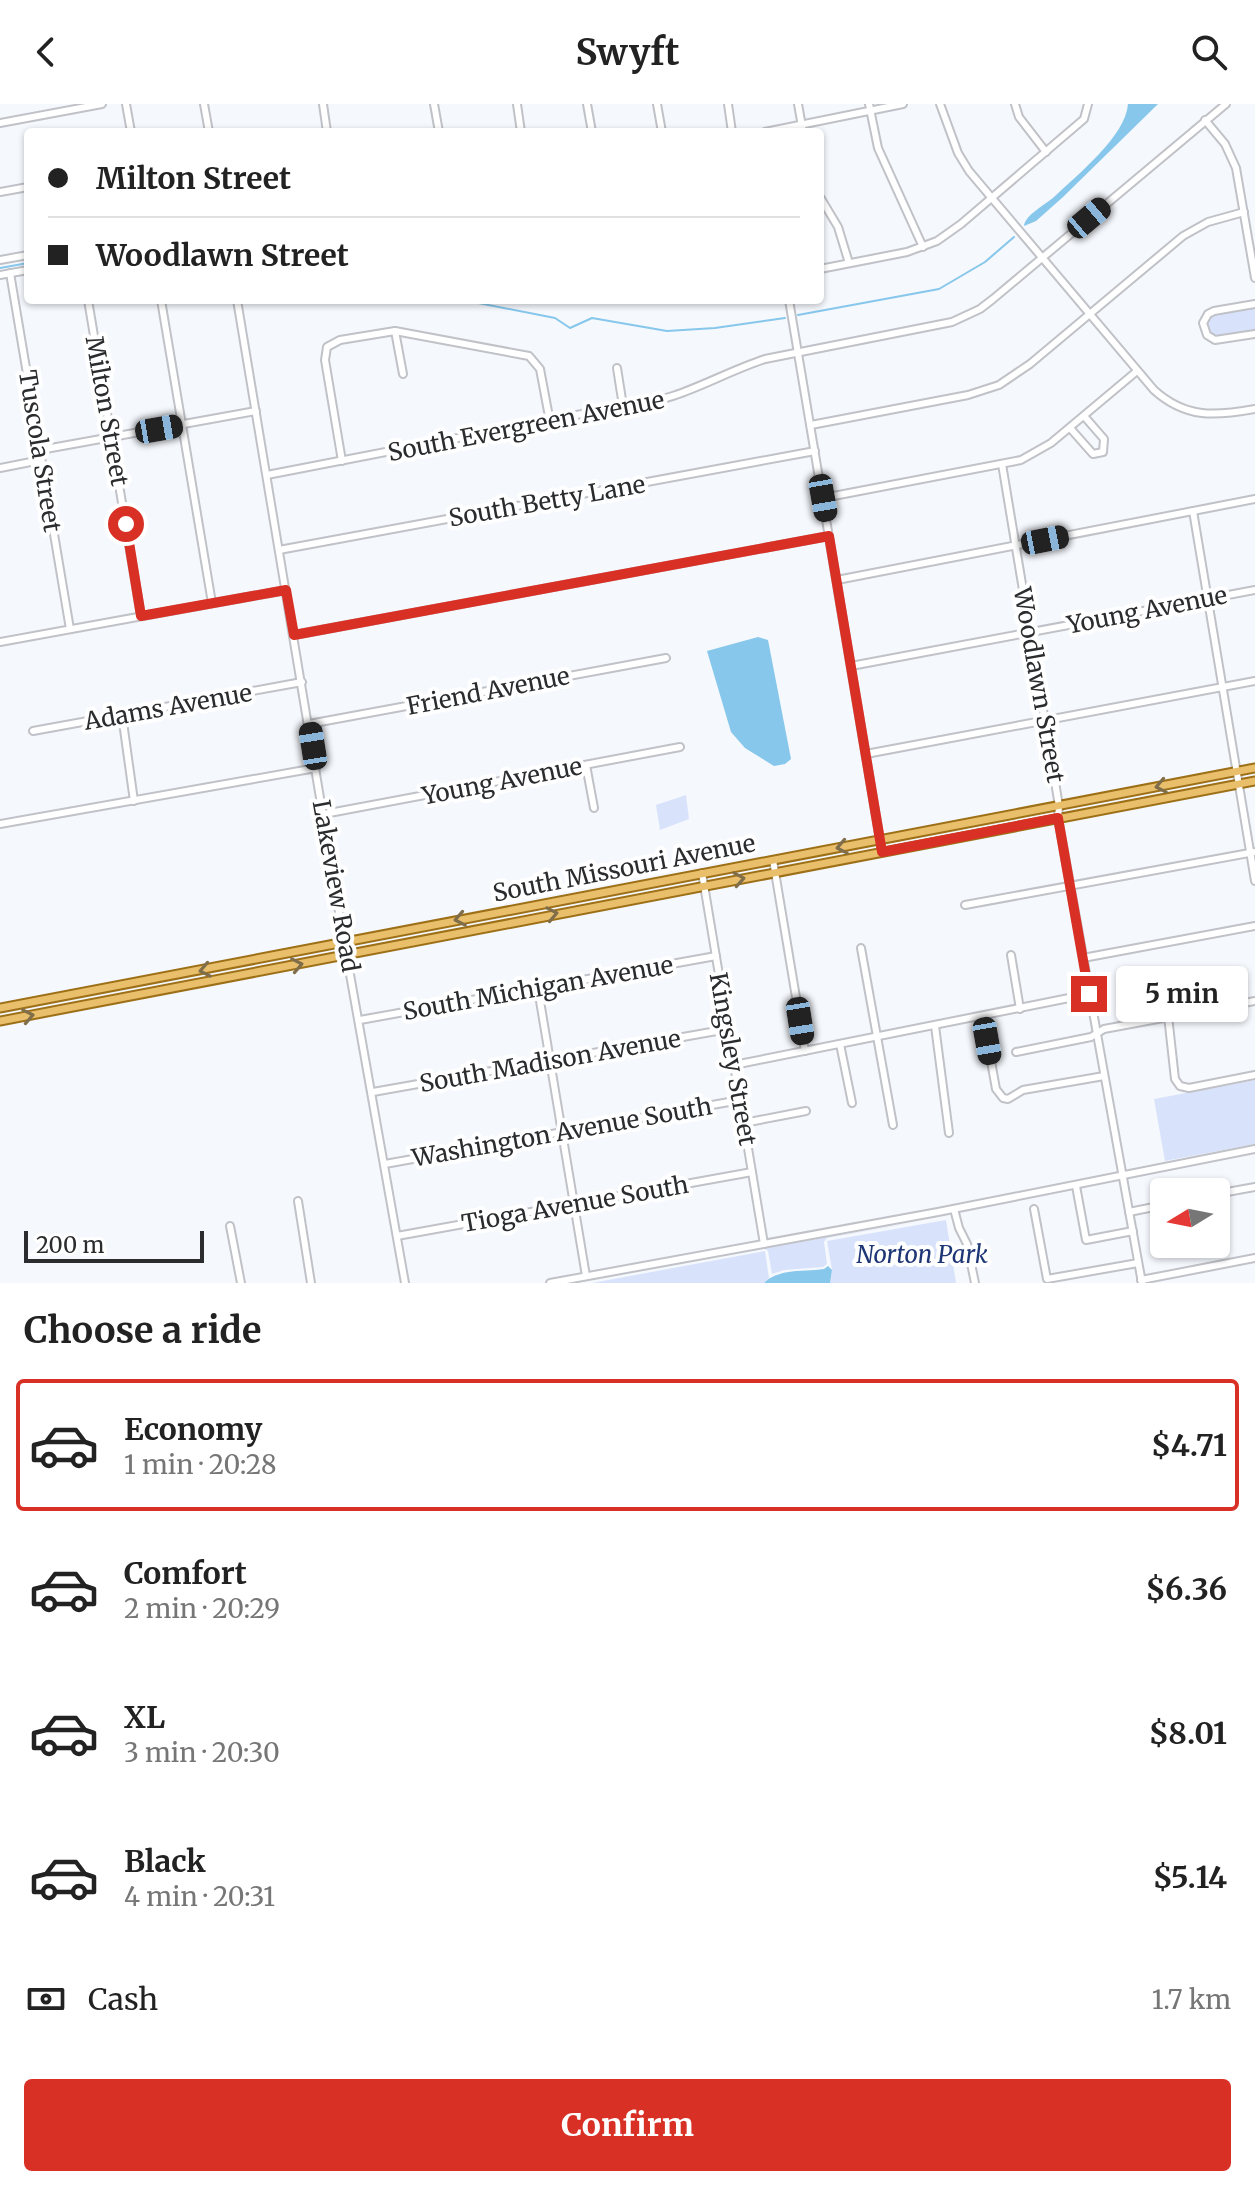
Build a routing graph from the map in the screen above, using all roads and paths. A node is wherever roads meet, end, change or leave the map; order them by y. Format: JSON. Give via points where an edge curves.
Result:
{"nodes":[{"id":1,"x":102,"y":104,"type":"edge"},
{"id":2,"x":126,"y":104,"type":"edge"},
{"id":3,"x":204,"y":104,"type":"edge"},
{"id":4,"x":323,"y":104,"type":"edge"},
{"id":5,"x":434,"y":104,"type":"edge"},
{"id":6,"x":517,"y":104,"type":"edge"},
{"id":7,"x":587,"y":104,"type":"edge"},
{"id":8,"x":657,"y":104,"type":"edge"},
{"id":9,"x":728,"y":104,"type":"edge"},
{"id":10,"x":798,"y":104,"type":"edge"},
{"id":11,"x":903,"y":104,"type":"edge"},
{"id":12,"x":940,"y":104,"type":"edge"},
{"id":13,"x":1015,"y":104,"type":"edge"},
{"id":14,"x":1088,"y":104,"type":"edge"},
{"id":15,"x":1226,"y":104,"type":"edge"},
{"id":16,"x":870,"y":107,"type":"edge"},
{"id":17,"x":1205,"y":120,"type":"junction"},
{"id":18,"x":0,"y":123,"type":"edge"},
{"id":19,"x":802,"y":124,"type":"junction"},
{"id":20,"x":130,"y":128,"type":"edge"},
{"id":21,"x":208,"y":128,"type":"edge"},
{"id":22,"x":326,"y":128,"type":"edge"},
{"id":23,"x":438,"y":128,"type":"edge"},
{"id":24,"x":520,"y":128,"type":"edge"},
{"id":25,"x":591,"y":128,"type":"edge"},
{"id":26,"x":661,"y":128,"type":"edge"},
{"id":27,"x":731,"y":128,"type":"edge"},
{"id":28,"x":784,"y":128,"type":"edge"},
{"id":29,"x":802,"y":128,"type":"edge"},
{"id":30,"x":1046,"y":152,"type":"junction"},
{"id":31,"x":24,"y":188,"type":"edge"},
{"id":32,"x":0,"y":192,"type":"edge"},
{"id":33,"x":991,"y":198,"type":"junction"},
{"id":34,"x":824,"y":204,"type":"edge"},
{"id":35,"x":1244,"y":212,"type":"junction"},
{"id":36,"x":923,"y":247,"type":"junction"},
{"id":37,"x":24,"y":256,"type":"edge"},
{"id":38,"x":1042,"y":257,"type":"junction"},
{"id":39,"x":0,"y":260,"type":"edge"},
{"id":40,"x":849,"y":263,"type":"junction"},
{"id":41,"x":824,"y":268,"type":"edge"},
{"id":42,"x":24,"y":271,"type":"edge"},
{"id":43,"x":10,"y":273,"type":"junction"},
{"id":44,"x":0,"y":275,"type":"edge"},
{"id":45,"x":1255,"y":278,"type":"edge"},
{"id":46,"x":89,"y":304,"type":"edge"},
{"id":47,"x":162,"y":304,"type":"edge"},
{"id":48,"x":238,"y":304,"type":"edge"},
{"id":49,"x":790,"y":304,"type":"edge"},
{"id":50,"x":1255,"y":304,"type":"edge"},
{"id":51,"x":1089,"y":314,"type":"junction"},
{"id":52,"x":395,"y":331,"type":"junction"},
{"id":53,"x":1255,"y":334,"type":"edge"},
{"id":54,"x":798,"y":353,"type":"junction"},
{"id":55,"x":617,"y":368,"type":"dead end"},
{"id":56,"x":1137,"y":371,"type":"junction"},
{"id":57,"x":403,"y":374,"type":"dead end"},
{"id":58,"x":623,"y":406,"type":"junction"},
{"id":59,"x":1255,"y":409,"type":"edge"},
{"id":60,"x":256,"y":411,"type":"junction"},
{"id":61,"x":1084,"y":416,"type":"junction"},
{"id":62,"x":550,"y":422,"type":"junction"},
{"id":63,"x":183,"y":424,"type":"junction"},
{"id":64,"x":811,"y":425,"type":"junction"},
{"id":65,"x":1070,"y":428,"type":"junction"},
{"id":66,"x":111,"y":438,"type":"junction"},
{"id":67,"x":40,"y":450,"type":"junction"},
{"id":68,"x":815,"y":451,"type":"junction"},
{"id":69,"x":41,"y":460,"type":"junction"},
{"id":70,"x":342,"y":461,"type":"junction"},
{"id":71,"x":1002,"y":464,"type":"junction"},
{"id":72,"x":0,"y":468,"type":"edge"},
{"id":73,"x":267,"y":475,"type":"junction"},
{"id":74,"x":823,"y":498,"type":"junction"},
{"id":75,"x":1255,"y":499,"type":"edge"},
{"id":76,"x":1193,"y":511,"type":"junction"},
{"id":77,"x":829,"y":536,"type":"junction"},
{"id":78,"x":1015,"y":545,"type":"junction"},
{"id":79,"x":279,"y":550,"type":"junction"},
{"id":80,"x":837,"y":580,"type":"junction"},
{"id":81,"x":286,"y":590,"type":"junction"},
{"id":82,"x":1255,"y":590,"type":"edge"},
{"id":83,"x":1208,"y":598,"type":"junction"},
{"id":84,"x":212,"y":603,"type":"junction"},
{"id":85,"x":141,"y":616,"type":"junction"},
{"id":86,"x":70,"y":629,"type":"junction"},
{"id":87,"x":1030,"y":632,"type":"junction"},
{"id":88,"x":294,"y":635,"type":"junction"},
{"id":89,"x":0,"y":642,"type":"edge"},
{"id":90,"x":666,"y":658,"type":"dead end"},
{"id":91,"x":851,"y":666,"type":"junction"},
{"id":92,"x":1255,"y":681,"type":"edge"},
{"id":93,"x":302,"y":682,"type":"junction"},
{"id":94,"x":1223,"y":687,"type":"junction"},
{"id":95,"x":122,"y":715,"type":"junction"},
{"id":96,"x":1045,"y":721,"type":"junction"},
{"id":97,"x":309,"y":724,"type":"junction"},
{"id":98,"x":33,"y":731,"type":"dead end"},
{"id":99,"x":680,"y":747,"type":"dead end"},
{"id":100,"x":866,"y":754,"type":"junction"},
{"id":101,"x":586,"y":765,"type":"junction"},
{"id":102,"x":316,"y":768,"type":"junction"},
{"id":103,"x":1255,"y":768,"type":"edge"},
{"id":104,"x":1237,"y":772,"type":"junction"},
{"id":105,"x":1255,"y":781,"type":"edge"},
{"id":106,"x":1238,"y":784,"type":"junction"},
{"id":107,"x":134,"y":801,"type":"junction"},
{"id":108,"x":1059,"y":806,"type":"junction"},
{"id":109,"x":594,"y":808,"type":"dead end"},
{"id":110,"x":324,"y":814,"type":"junction"},
{"id":111,"x":1058,"y":818,"type":"junction"},
{"id":112,"x":0,"y":824,"type":"edge"},
{"id":113,"x":880,"y":839,"type":"junction"},
{"id":114,"x":882,"y":852,"type":"junction"},
{"id":115,"x":1252,"y":852,"type":"edge"},
{"id":116,"x":773,"y":860,"type":"junction"},
{"id":117,"x":775,"y":872,"type":"junction"},
{"id":118,"x":702,"y":873,"type":"junction"},
{"id":119,"x":1255,"y":881,"type":"edge"},
{"id":120,"x":704,"y":885,"type":"junction"},
{"id":121,"x":1070,"y":886,"type":"junction"},
{"id":122,"x":965,"y":905,"type":"dead end"},
{"id":123,"x":1255,"y":926,"type":"edge"},
{"id":124,"x":345,"y":941,"type":"junction"},
{"id":125,"x":861,"y":948,"type":"dead end"},
{"id":126,"x":347,"y":953,"type":"junction"},
{"id":127,"x":1011,"y":955,"type":"dead end"},
{"id":128,"x":716,"y":956,"type":"junction"},
{"id":129,"x":1083,"y":958,"type":"junction"},
{"id":130,"x":538,"y":989,"type":"junction"},
{"id":131,"x":1089,"y":994,"type":"junction"},
{"id":132,"x":1255,"y":1001,"type":"edge"},
{"id":133,"x":0,"y":1008,"type":"edge"},
{"id":134,"x":1020,"y":1009,"type":"junction"},
{"id":135,"x":1168,"y":1016,"type":"junction"},
{"id":136,"x":983,"y":1017,"type":"junction"},
{"id":137,"x":360,"y":1020,"type":"junction"},
{"id":138,"x":0,"y":1021,"type":"edge"},
{"id":139,"x":935,"y":1026,"type":"junction"},
{"id":140,"x":728,"y":1029,"type":"junction"},
{"id":141,"x":1097,"y":1034,"type":"junction"},
{"id":142,"x":877,"y":1038,"type":"junction"},
{"id":143,"x":840,"y":1044,"type":"junction"},
{"id":144,"x":805,"y":1051,"type":"junction"},
{"id":145,"x":1016,"y":1052,"type":"dead end"},
{"id":146,"x":550,"y":1061,"type":"junction"},
{"id":147,"x":734,"y":1065,"type":"junction"},
{"id":148,"x":1255,"y":1075,"type":"edge"},
{"id":149,"x":1104,"y":1076,"type":"junction"},
{"id":150,"x":373,"y":1092,"type":"junction"},
{"id":151,"x":740,"y":1100,"type":"junction"},
{"id":152,"x":852,"y":1103,"type":"dead end"},
{"id":153,"x":806,"y":1111,"type":"dead end"},
{"id":154,"x":744,"y":1123,"type":"junction"},
{"id":155,"x":893,"y":1125,"type":"dead end"},
{"id":156,"x":562,"y":1133,"type":"junction"},
{"id":157,"x":949,"y":1133,"type":"dead end"},
{"id":158,"x":1255,"y":1149,"type":"edge"},
{"id":159,"x":385,"y":1164,"type":"junction"},
{"id":160,"x":752,"y":1172,"type":"junction"},
{"id":161,"x":1122,"y":1175,"type":"junction"},
{"id":162,"x":1076,"y":1186,"type":"junction"},
{"id":163,"x":1255,"y":1187,"type":"edge"},
{"id":164,"x":1230,"y":1191,"type":"edge"},
{"id":165,"x":298,"y":1201,"type":"dead end"},
{"id":166,"x":574,"y":1205,"type":"junction"},
{"id":167,"x":1150,"y":1208,"type":"edge"},
{"id":168,"x":954,"y":1209,"type":"junction"},
{"id":169,"x":1034,"y":1209,"type":"dead end"},
{"id":170,"x":1129,"y":1212,"type":"junction"},
{"id":171,"x":230,"y":1226,"type":"dead end"},
{"id":172,"x":1133,"y":1231,"type":"junction"},
{"id":173,"x":397,"y":1236,"type":"junction"},
{"id":174,"x":764,"y":1244,"type":"junction"},
{"id":175,"x":1255,"y":1258,"type":"edge"},
{"id":176,"x":1138,"y":1263,"type":"junction"},
{"id":177,"x":586,"y":1276,"type":"junction"},
{"id":178,"x":1048,"y":1281,"type":"edge"},
{"id":179,"x":1142,"y":1282,"type":"edge"},
{"id":180,"x":241,"y":1283,"type":"edge"},
{"id":181,"x":311,"y":1283,"type":"edge"},
{"id":182,"x":405,"y":1283,"type":"edge"},
{"id":183,"x":550,"y":1283,"type":"edge"},
{"id":184,"x":975,"y":1283,"type":"edge"}],
"edges":[{"from":1,"to":18,"type":"street"},
{"from":2,"to":20,"type":"street"},
{"from":3,"to":21,"type":"street"},
{"from":4,"to":22,"type":"street"},
{"from":5,"to":23,"type":"street"},
{"from":6,"to":24,"type":"street"},
{"from":7,"to":25,"type":"street"},
{"from":8,"to":26,"type":"street"},
{"from":9,"to":27,"type":"street"},
{"from":10,"to":19,"type":"street"},
{"from":11,"to":16,"type":"street"},
{"from":12,"to":33,"type":"street","via":[[958,153]]},
{"from":13,"to":30,"type":"street"},
{"from":14,"to":30,"type":"street","via":[[1084,119]]},
{"from":15,"to":17,"type":"street","name":"South Evergreen Avenue"},
{"from":16,"to":19,"type":"street"},
{"from":16,"to":36,"type":"street","via":[[883,160]]},
{"from":17,"to":35,"type":"street","via":[[1232,157]]},
{"from":17,"to":38,"type":"street","name":"South Evergreen Avenue"},
{"from":19,"to":28,"type":"street"},
{"from":19,"to":29,"type":"street"},
{"from":30,"to":33,"type":"street"},
{"from":31,"to":32,"type":"street"},
{"from":33,"to":36,"type":"street","via":[[950,233]]},
{"from":33,"to":38,"type":"street"},
{"from":34,"to":40,"type":"street"},
{"from":35,"to":45,"type":"street"},
{"from":35,"to":51,"type":"street","via":[[1183,236]]},
{"from":36,"to":40,"type":"street"},
{"from":37,"to":39,"type":"street"},
{"from":38,"to":51,"type":"street"},
{"from":38,"to":54,"type":"street","name":"South Evergreen Avenue","via":[[980,309],[952,322]]},
{"from":40,"to":41,"type":"street"},
{"from":42,"to":43,"type":"street"},
{"from":43,"to":44,"type":"street"},
{"from":43,"to":67,"type":"street","name":"Tuscola Street"},
{"from":46,"to":66,"type":"street","name":"Milton Street"},
{"from":47,"to":63,"type":"street"},
{"from":48,"to":60,"type":"street","name":"Lakeview Road"},
{"from":49,"to":54,"type":"street"},
{"from":50,"to":53,"type":"street","via":[[1214,311],[1203,323],[1215,340]]},
{"from":51,"to":56,"type":"street"},
{"from":51,"to":64,"type":"street","via":[[999,385]]},
{"from":52,"to":57,"type":"street"},
{"from":52,"to":62,"type":"street","via":[[529,356],[540,369]]},
{"from":52,"to":70,"type":"street","via":[[340,340],[325,353]]},
{"from":54,"to":58,"type":"street","name":"South Evergreen Avenue","via":[[735,369],[679,396]]},
{"from":54,"to":64,"type":"street"},
{"from":55,"to":58,"type":"street"},
{"from":56,"to":59,"type":"street","via":[[1165,400],[1188,412],[1223,415]]},
{"from":56,"to":61,"type":"street"},
{"from":58,"to":62,"type":"street","name":"South Evergreen Avenue"},
{"from":60,"to":63,"type":"street"},
{"from":60,"to":73,"type":"street","name":"Lakeview Road"},
{"from":61,"to":65,"type":"street"},
{"from":61,"to":65,"type":"street","via":[[1104,439],[1103,452],[1093,454]]},
{"from":62,"to":70,"type":"street","name":"South Evergreen Avenue"},
{"from":63,"to":66,"type":"street"},
{"from":63,"to":84,"type":"street"},
{"from":64,"to":68,"type":"street"},
{"from":65,"to":71,"type":"street","via":[[1036,453]]},
{"from":66,"to":67,"type":"street"},
{"from":66,"to":85,"type":"street","name":"Milton Street"},
{"from":67,"to":69,"type":"street","name":"Tuscola Street"},
{"from":68,"to":74,"type":"street"},
{"from":68,"to":79,"type":"street","name":"South Betty Lane"},
{"from":69,"to":72,"type":"street"},
{"from":69,"to":86,"type":"street","name":"Tuscola Street"},
{"from":70,"to":73,"type":"street","name":"South Evergreen Avenue"},
{"from":71,"to":74,"type":"street"},
{"from":71,"to":78,"type":"street","name":"Woodlawn Street"},
{"from":73,"to":79,"type":"street","name":"Lakeview Road"},
{"from":74,"to":77,"type":"street"},
{"from":75,"to":76,"type":"street"},
{"from":76,"to":78,"type":"street"},
{"from":76,"to":83,"type":"street"},
{"from":77,"to":80,"type":"street"},
{"from":77,"to":88,"type":"street"},
{"from":78,"to":80,"type":"street"},
{"from":78,"to":87,"type":"street","name":"Woodlawn Street"},
{"from":79,"to":81,"type":"street","name":"Lakeview Road"},
{"from":80,"to":91,"type":"street"},
{"from":81,"to":84,"type":"street"},
{"from":81,"to":88,"type":"street","name":"Lakeview Road"},
{"from":82,"to":83,"type":"street","name":"Young Avenue"},
{"from":83,"to":87,"type":"street","name":"Young Avenue"},
{"from":83,"to":94,"type":"street"},
{"from":84,"to":85,"type":"street"},
{"from":85,"to":86,"type":"street"},
{"from":86,"to":89,"type":"street"},
{"from":87,"to":91,"type":"street","name":"Young Avenue"},
{"from":87,"to":96,"type":"street","name":"Woodlawn Street"},
{"from":88,"to":93,"type":"street","name":"Lakeview Road"},
{"from":90,"to":97,"type":"street","name":"Friend Avenue"},
{"from":91,"to":100,"type":"street"},
{"from":92,"to":94,"type":"street"},
{"from":93,"to":95,"type":"street","name":"Adams Avenue"},
{"from":93,"to":97,"type":"street","name":"Lakeview Road"},
{"from":94,"to":96,"type":"street"},
{"from":94,"to":104,"type":"street"},
{"from":95,"to":98,"type":"street","name":"Adams Avenue"},
{"from":95,"to":107,"type":"street"},
{"from":96,"to":100,"type":"street"},
{"from":96,"to":108,"type":"street","name":"Woodlawn Street"},
{"from":97,"to":102,"type":"street","name":"Lakeview Road"},
{"from":99,"to":101,"type":"street","name":"Young Avenue"},
{"from":100,"to":113,"type":"street"},
{"from":101,"to":109,"type":"street"},
{"from":101,"to":110,"type":"street","name":"Young Avenue"},
{"from":102,"to":107,"type":"street"},
{"from":102,"to":110,"type":"street","name":"Lakeview Road"},
{"from":103,"to":104,"type":"main road","name":"South Missouri Avenue"},
{"from":104,"to":106,"type":"street"},
{"from":104,"to":108,"type":"main road","name":"South Missouri Avenue","one_way":true},
{"from":105,"to":106,"type":"main road","name":"South Missouri Avenue"},
{"from":106,"to":111,"type":"main road","name":"South Missouri Avenue"},
{"from":106,"to":115,"type":"street"},
{"from":107,"to":112,"type":"street"},
{"from":108,"to":111,"type":"street","name":"Woodlawn Street"},
{"from":108,"to":113,"type":"main road","name":"South Missouri Avenue"},
{"from":110,"to":124,"type":"street","name":"Lakeview Road"},
{"from":111,"to":114,"type":"main road","name":"South Missouri Avenue"},
{"from":111,"to":121,"type":"street","name":"Woodlawn Street"},
{"from":113,"to":114,"type":"street"},
{"from":113,"to":116,"type":"main road","name":"South Missouri Avenue","one_way":true},
{"from":114,"to":117,"type":"main road","name":"South Missouri Avenue"},
{"from":115,"to":119,"type":"street"},
{"from":115,"to":121,"type":"street"},
{"from":116,"to":117,"type":"street"},
{"from":116,"to":118,"type":"main road","name":"South Missouri Avenue"},
{"from":120,"to":117,"type":"main road","name":"South Missouri Avenue","one_way":true},
{"from":117,"to":144,"type":"street"},
{"from":118,"to":120,"type":"street","name":"Kingsley Street"},
{"from":118,"to":124,"type":"main road","name":"South Missouri Avenue","one_way":true},
{"from":126,"to":120,"type":"main road","name":"South Missouri Avenue","one_way":true},
{"from":120,"to":128,"type":"street","name":"Kingsley Street"},
{"from":121,"to":122,"type":"street"},
{"from":121,"to":129,"type":"street","name":"Woodlawn Street"},
{"from":123,"to":129,"type":"street"},
{"from":124,"to":126,"type":"street","name":"Lakeview Road"},
{"from":124,"to":133,"type":"main road","name":"South Missouri Avenue","one_way":true},
{"from":125,"to":142,"type":"street"},
{"from":126,"to":137,"type":"street","name":"Lakeview Road"},
{"from":138,"to":126,"type":"main road","name":"South Missouri Avenue","one_way":true},
{"from":127,"to":134,"type":"street"},
{"from":128,"to":130,"type":"street","name":"South Michigan Avenue"},
{"from":128,"to":140,"type":"street","name":"Kingsley Street"},
{"from":129,"to":131,"type":"street","name":"Woodlawn Street"},
{"from":130,"to":137,"type":"street","name":"South Michigan Avenue"},
{"from":130,"to":146,"type":"street"},
{"from":131,"to":134,"type":"street"},
{"from":131,"to":141,"type":"street","name":"Woodlawn Street"},
{"from":132,"to":135,"type":"street"},
{"from":134,"to":136,"type":"street"},
{"from":135,"to":141,"type":"street"},
{"from":135,"to":148,"type":"street","via":[[1180,1086]]},
{"from":136,"to":139,"type":"street"},
{"from":136,"to":149,"type":"street","via":[[999,1095],[1008,1099],[1023,1090]]},
{"from":137,"to":150,"type":"street","name":"Lakeview Road"},
{"from":139,"to":142,"type":"street"},
{"from":139,"to":157,"type":"street"},
{"from":140,"to":146,"type":"street","name":"South Madison Avenue"},
{"from":140,"to":147,"type":"street","name":"Kingsley Street"},
{"from":141,"to":145,"type":"street"},
{"from":141,"to":149,"type":"street","name":"Woodlawn Street"},
{"from":142,"to":143,"type":"street"},
{"from":142,"to":155,"type":"street"},
{"from":143,"to":144,"type":"street"},
{"from":143,"to":152,"type":"street"},
{"from":144,"to":147,"type":"street"},
{"from":146,"to":150,"type":"street","name":"South Madison Avenue"},
{"from":146,"to":156,"type":"street"},
{"from":147,"to":151,"type":"street","name":"Kingsley Street"},
{"from":149,"to":161,"type":"street","name":"Woodlawn Street"},
{"from":150,"to":159,"type":"street","name":"Lakeview Road"},
{"from":151,"to":154,"type":"street","name":"Kingsley Street"},
{"from":151,"to":156,"type":"street","name":"Washington Avenue South"},
{"from":153,"to":154,"type":"street"},
{"from":154,"to":160,"type":"street","name":"Kingsley Street"},
{"from":156,"to":159,"type":"street","name":"Washington Avenue South"},
{"from":156,"to":166,"type":"street"},
{"from":158,"to":161,"type":"street"},
{"from":159,"to":173,"type":"street","name":"Lakeview Road"},
{"from":160,"to":166,"type":"street","name":"Tioga Avenue South"},
{"from":160,"to":174,"type":"street","name":"Kingsley Street"},
{"from":161,"to":162,"type":"street"},
{"from":161,"to":170,"type":"street","name":"Woodlawn Street"},
{"from":162,"to":168,"type":"street"},
{"from":162,"to":172,"type":"street","via":[[1086,1240]]},
{"from":163,"to":164,"type":"street"},
{"from":165,"to":181,"type":"street"},
{"from":166,"to":173,"type":"street","name":"Tioga Avenue South"},
{"from":166,"to":177,"type":"street"},
{"from":167,"to":170,"type":"street"},
{"from":168,"to":174,"type":"street"},
{"from":168,"to":184,"type":"street"},
{"from":169,"to":178,"type":"street"},
{"from":170,"to":172,"type":"street","name":"Woodlawn Street"},
{"from":171,"to":180,"type":"street"},
{"from":172,"to":176,"type":"street","name":"Woodlawn Street"},
{"from":173,"to":182,"type":"street","name":"Lakeview Road"},
{"from":174,"to":177,"type":"street"},
{"from":175,"to":179,"type":"street"},
{"from":176,"to":178,"type":"street"},
{"from":176,"to":179,"type":"street","name":"Woodlawn Street"},
{"from":177,"to":183,"type":"street"}]}
